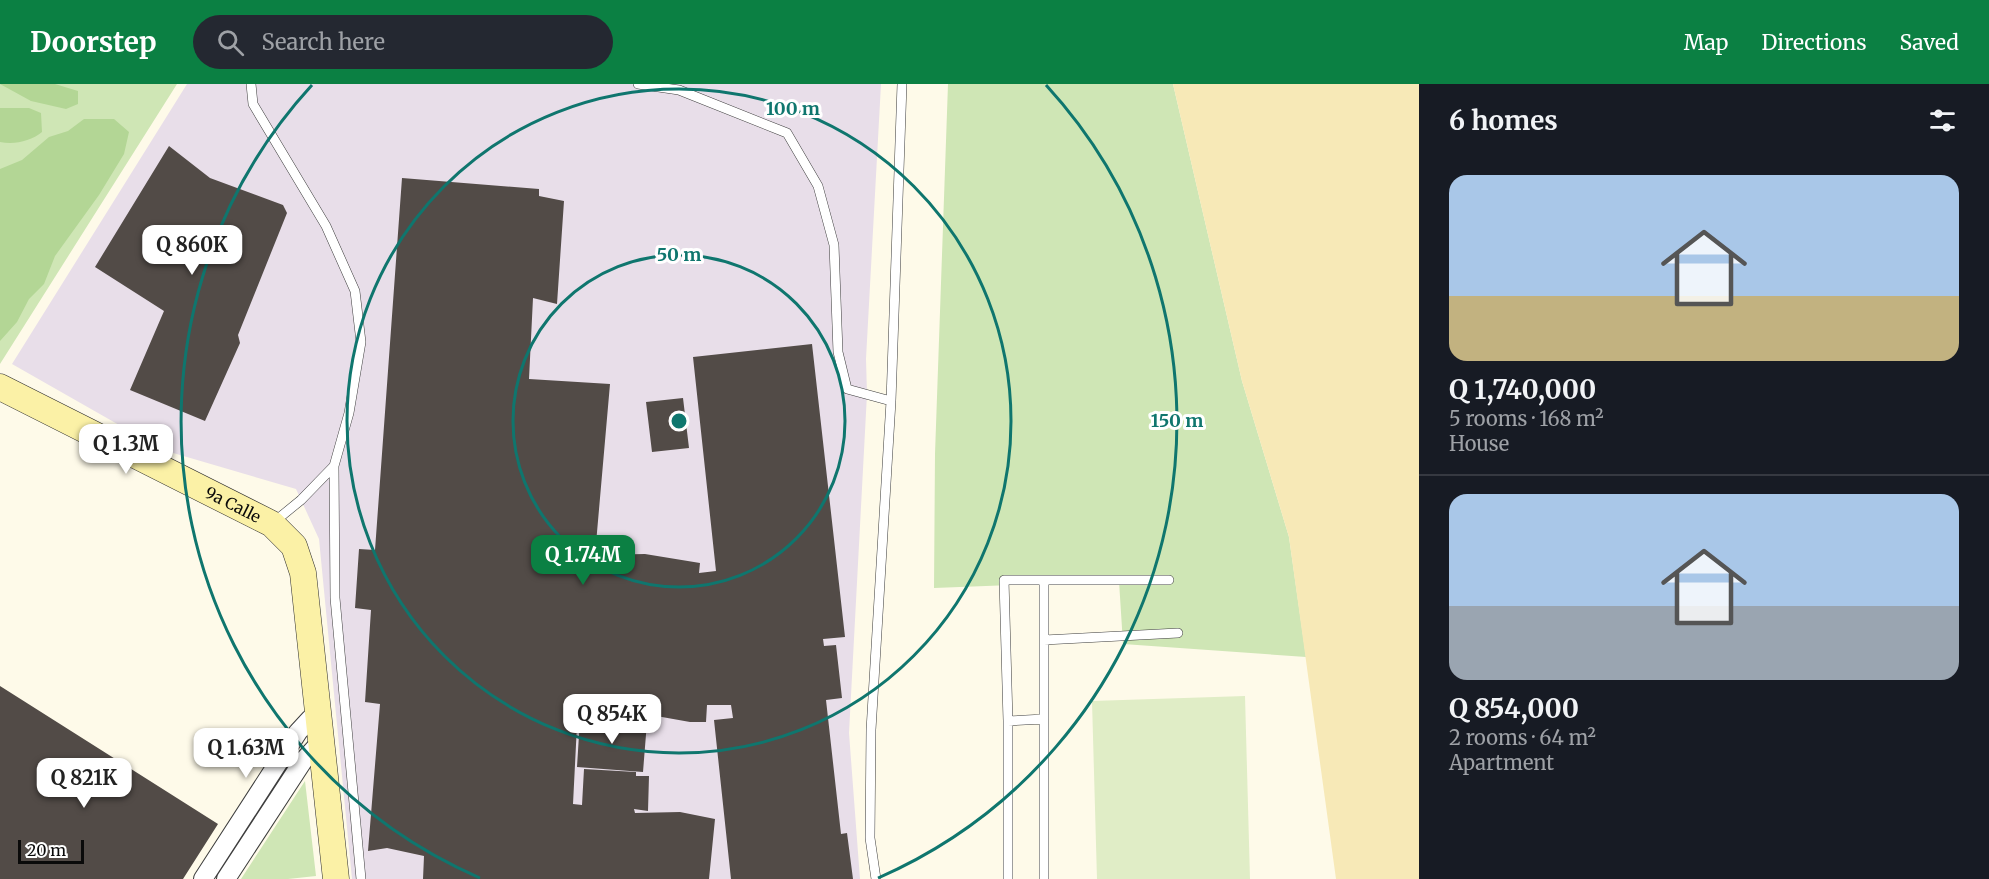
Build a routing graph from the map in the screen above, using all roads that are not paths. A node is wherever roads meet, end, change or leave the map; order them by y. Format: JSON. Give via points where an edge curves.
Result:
{"nodes":[{"id":1,"x":251,"y":84,"type":"edge"},
{"id":2,"x":638,"y":84,"type":"edge"},
{"id":3,"x":902,"y":84,"type":"edge"},
{"id":4,"x":2,"y":392,"type":"edge"},
{"id":5,"x":891,"y":401,"type":"junction"},
{"id":6,"x":334,"y":466,"type":"junction"},
{"id":7,"x":272,"y":524,"type":"junction"},
{"id":8,"x":1044,"y":580,"type":"junction"},
{"id":9,"x":1169,"y":580,"type":"dead end"},
{"id":10,"x":1178,"y":633,"type":"dead end"},
{"id":11,"x":1044,"y":640,"type":"junction"},
{"id":12,"x":318,"y":717,"type":"junction"},
{"id":13,"x":1044,"y":719,"type":"junction"},
{"id":14,"x":1008,"y":721,"type":"junction"},
{"id":15,"x":321,"y":745,"type":"junction"},
{"id":16,"x":204,"y":879,"type":"edge"},
{"id":17,"x":226,"y":879,"type":"edge"},
{"id":18,"x":336,"y":879,"type":"edge"},
{"id":19,"x":361,"y":879,"type":"edge"},
{"id":20,"x":876,"y":879,"type":"edge"},
{"id":21,"x":1008,"y":879,"type":"edge"},
{"id":22,"x":1044,"y":879,"type":"edge"}],
"edges":[{"from":1,"to":6,"type":"lane","via":[[254,104],[326,226],[355,291],[361,342],[349,413]]},
{"from":2,"to":5,"type":"lane","via":[[679,90],[787,132],[818,186],[834,245],[838,352],[847,389]]},
{"from":3,"to":5,"type":"lane"},
{"from":4,"to":7,"type":"main road","name":"9a Calle"},
{"from":5,"to":20,"type":"lane","via":[[871,730],[870,838]]},
{"from":6,"to":7,"type":"lane"},
{"from":6,"to":19,"type":"lane","via":[[335,598]]},
{"from":7,"to":12,"type":"main road","name":"9a Calle","via":[[294,546],[303,573]]},
{"from":8,"to":9,"type":"lane"},
{"from":8,"to":11,"type":"lane"},
{"from":8,"to":14,"type":"lane","via":[[1004,580]]},
{"from":10,"to":11,"type":"lane"},
{"from":11,"to":13,"type":"lane"},
{"from":12,"to":15,"type":"main road","name":"9a Calle"},
{"from":12,"to":16,"type":"street","via":[[310,719],[298,732]]},
{"from":13,"to":14,"type":"lane"},
{"from":13,"to":22,"type":"lane"},
{"from":14,"to":21,"type":"lane"},
{"from":15,"to":17,"type":"street","via":[[303,760]]},
{"from":15,"to":18,"type":"main road","name":"9a Calle"}]}
